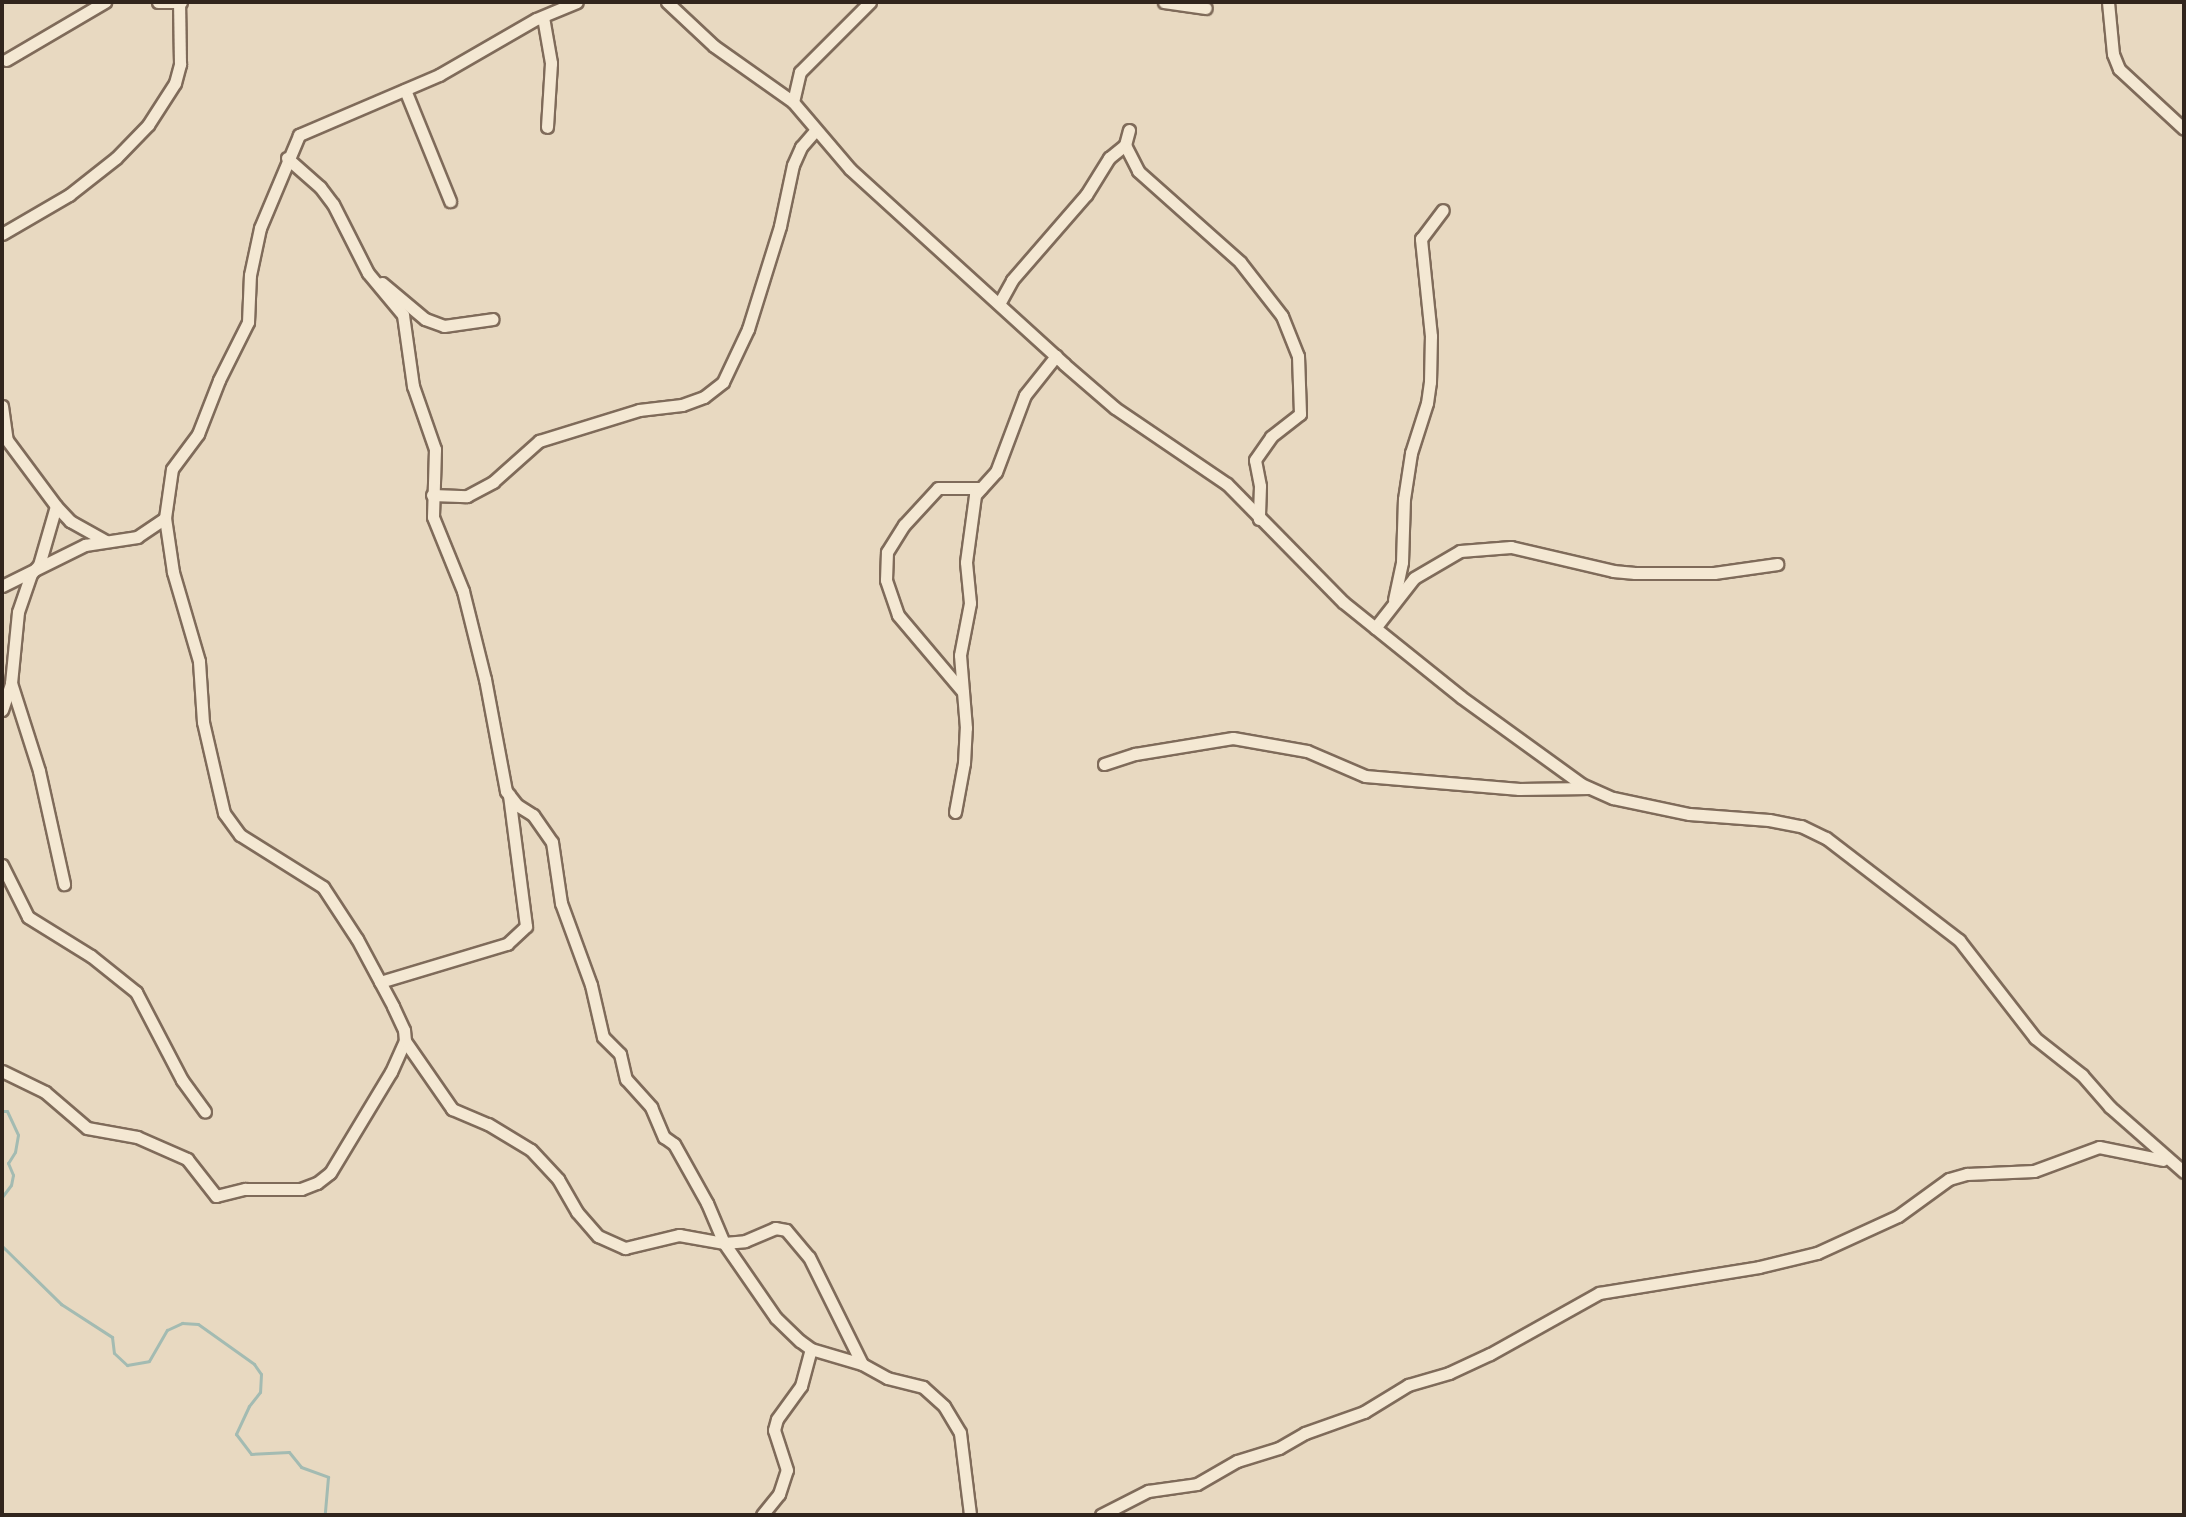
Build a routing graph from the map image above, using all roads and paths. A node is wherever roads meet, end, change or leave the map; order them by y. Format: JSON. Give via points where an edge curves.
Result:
{"nodes":[{"id":1,"x":105,"y":2,"type":"edge"},
{"id":2,"x":158,"y":2,"type":"edge"},
{"id":3,"x":577,"y":2,"type":"edge"},
{"id":4,"x":667,"y":2,"type":"edge"},
{"id":5,"x":870,"y":2,"type":"edge"},
{"id":6,"x":1164,"y":2,"type":"edge"},
{"id":7,"x":2108,"y":2,"type":"edge"},
{"id":8,"x":180,"y":3,"type":"edge"},
{"id":9,"x":1206,"y":8,"type":"dead end"},
{"id":10,"x":543,"y":17,"type":"junction"},
{"id":11,"x":6,"y":60,"type":"dead end"},
{"id":12,"x":405,"y":90,"type":"junction"},
{"id":13,"x":793,"y":102,"type":"junction"},
{"id":14,"x":547,"y":127,"type":"dead end"},
{"id":15,"x":2184,"y":129,"type":"edge"},
{"id":16,"x":1129,"y":130,"type":"dead end"},
{"id":17,"x":815,"y":131,"type":"junction"},
{"id":18,"x":1125,"y":145,"type":"junction"},
{"id":19,"x":287,"y":158,"type":"junction"},
{"id":20,"x":450,"y":201,"type":"dead end"},
{"id":21,"x":1443,"y":210,"type":"dead end"},
{"id":22,"x":2,"y":234,"type":"edge"},
{"id":23,"x":368,"y":273,"type":"junction"},
{"id":24,"x":1000,"y":302,"type":"junction"},
{"id":25,"x":493,"y":319,"type":"dead end"},
{"id":26,"x":1056,"y":356,"type":"junction"},
{"id":27,"x":2,"y":406,"type":"edge"},
{"id":28,"x":4,"y":425,"type":"edge"},
{"id":29,"x":981,"y":488,"type":"junction"},
{"id":30,"x":432,"y":495,"type":"junction"},
{"id":31,"x":56,"y":506,"type":"junction"},
{"id":32,"x":165,"y":518,"type":"junction"},
{"id":33,"x":1259,"y":519,"type":"junction"},
{"id":34,"x":106,"y":541,"type":"junction"},
{"id":35,"x":1777,"y":564,"type":"dead end"},
{"id":36,"x":31,"y":574,"type":"junction"},
{"id":37,"x":2,"y":586,"type":"edge"},
{"id":38,"x":1394,"y":603,"type":"junction"},
{"id":39,"x":1375,"y":628,"type":"junction"},
{"id":40,"x":11,"y":683,"type":"junction"},
{"id":41,"x":963,"y":692,"type":"junction"},
{"id":42,"x":2,"y":710,"type":"edge"},
{"id":43,"x":1104,"y":764,"type":"dead end"},
{"id":44,"x":1589,"y":788,"type":"junction"},
{"id":45,"x":509,"y":794,"type":"junction"},
{"id":46,"x":955,"y":812,"type":"dead end"},
{"id":47,"x":2,"y":865,"type":"edge"},
{"id":48,"x":64,"y":884,"type":"dead end"},
{"id":49,"x":380,"y":982,"type":"junction"},
{"id":50,"x":405,"y":1041,"type":"junction"},
{"id":51,"x":2,"y":1071,"type":"edge"},
{"id":52,"x":205,"y":1112,"type":"dead end"},
{"id":53,"x":2179,"y":1168,"type":"edge"},
{"id":54,"x":724,"y":1243,"type":"junction"},
{"id":55,"x":811,"y":1349,"type":"junction"},
{"id":56,"x":862,"y":1364,"type":"junction"},
{"id":57,"x":762,"y":1515,"type":"edge"},
{"id":58,"x":970,"y":1515,"type":"edge"},
{"id":59,"x":1101,"y":1515,"type":"edge"}],
"edges":[{"from":1,"to":11,"type":"street"},
{"from":2,"to":8,"type":"street"},
{"from":3,"to":10,"type":"street"},
{"from":4,"to":13,"type":"street","via":[[714,46]]},
{"from":5,"to":13,"type":"street","via":[[800,72]]},
{"from":6,"to":9,"type":"street"},
{"from":7,"to":15,"type":"street","via":[[2119,69]]},
{"from":8,"to":22,"type":"street","via":[[180,64],[175,83],[148,125],[69,195]]},
{"from":10,"to":12,"type":"street"},
{"from":10,"to":14,"type":"street","via":[[551,63]]},
{"from":12,"to":19,"type":"street","via":[[299,135]]},
{"from":12,"to":20,"type":"street"},
{"from":13,"to":17,"type":"street"},
{"from":16,"to":18,"type":"street"},
{"from":17,"to":24,"type":"street","via":[[850,169]]},
{"from":17,"to":30,"type":"street","via":[[793,165],[748,329],[723,382],[682,405],[639,410],[539,441],[493,482],[467,496]]},
{"from":18,"to":24,"type":"street","via":[[1109,158]]},
{"from":18,"to":33,"type":"street","via":[[1138,171],[1240,262],[1282,316],[1298,356],[1300,414],[1271,437],[1255,460]]},
{"from":19,"to":23,"type":"street","via":[[333,204]]},
{"from":19,"to":32,"type":"street","via":[[260,228],[248,322],[198,434],[172,469]]},
{"from":21,"to":38,"type":"street","via":[[1421,239],[1430,382],[1411,453]]},
{"from":23,"to":25,"type":"street","via":[[425,319],[444,326]]},
{"from":23,"to":30,"type":"street","via":[[403,315],[413,386],[435,449]]},
{"from":24,"to":26,"type":"street"},
{"from":26,"to":29,"type":"street","via":[[1025,395],[996,472]]},
{"from":26,"to":33,"type":"street","via":[[1115,408],[1227,484]]},
{"from":27,"to":28,"type":"street"},
{"from":28,"to":31,"type":"street","via":[[7,440]]},
{"from":29,"to":41,"type":"street","via":[[973,504],[966,562],[970,603],[960,655]]},
{"from":29,"to":41,"type":"street","via":[[938,488],[887,552],[886,580],[898,615]]},
{"from":30,"to":45,"type":"street","via":[[433,517],[463,591]]},
{"from":31,"to":34,"type":"street","via":[[70,521]]},
{"from":31,"to":36,"type":"street","via":[[39,565]]},
{"from":32,"to":34,"type":"street","via":[[137,537]]},
{"from":32,"to":49,"type":"street","via":[[173,572],[199,661],[203,722],[224,813],[240,835],[323,887]]},
{"from":33,"to":39,"type":"street"},
{"from":34,"to":36,"type":"street","via":[[85,545]]},
{"from":35,"to":38,"type":"street","via":[[1714,573],[1635,573],[1511,547],[1460,551],[1414,578]]},
{"from":36,"to":37,"type":"street"},
{"from":36,"to":40,"type":"street","via":[[15,626]]},
{"from":38,"to":39,"type":"street"},
{"from":39,"to":44,"type":"street"},
{"from":40,"to":42,"type":"street"},
{"from":40,"to":48,"type":"street","via":[[39,771]]},
{"from":41,"to":46,"type":"street","via":[[964,763]]},
{"from":43,"to":44,"type":"street","via":[[1233,738],[1307,751],[1365,776],[1519,789]]},
{"from":44,"to":53,"type":"street","via":[[1689,814],[1801,826],[1826,838],[1959,940],[2035,1038],[2082,1075]]},
{"from":45,"to":49,"type":"street","via":[[526,926],[507,944]]},
{"from":45,"to":54,"type":"street","via":[[552,842],[561,903],[591,985],[603,1037],[620,1054],[626,1079],[674,1144]]},
{"from":47,"to":52,"type":"street","via":[[28,917],[136,992]]},
{"from":49,"to":50,"type":"street"},
{"from":50,"to":51,"type":"street","via":[[330,1173],[301,1189],[245,1189],[216,1196],[187,1159],[137,1137],[87,1128],[45,1092]]},
{"from":50,"to":54,"type":"street","via":[[452,1109],[531,1150],[598,1236],[625,1248],[679,1235]]},
{"from":53,"to":59,"type":"street","via":[[2153,1155],[2099,1147],[2034,1171],[1949,1179],[1898,1216],[1817,1253],[1599,1293],[1490,1354],[1408,1385],[1364,1412],[1237,1461],[1197,1484],[1148,1491]]},
{"from":54,"to":55,"type":"street","via":[[776,1318]]},
{"from":54,"to":56,"type":"street","via":[[745,1241],[775,1228],[786,1230],[809,1257]]},
{"from":55,"to":56,"type":"street"},
{"from":55,"to":57,"type":"street","via":[[801,1386],[777,1419],[774,1430],[787,1470],[779,1494]]},
{"from":56,"to":58,"type":"street","via":[[887,1378],[923,1387],[953,1418],[960,1433]]}]}
